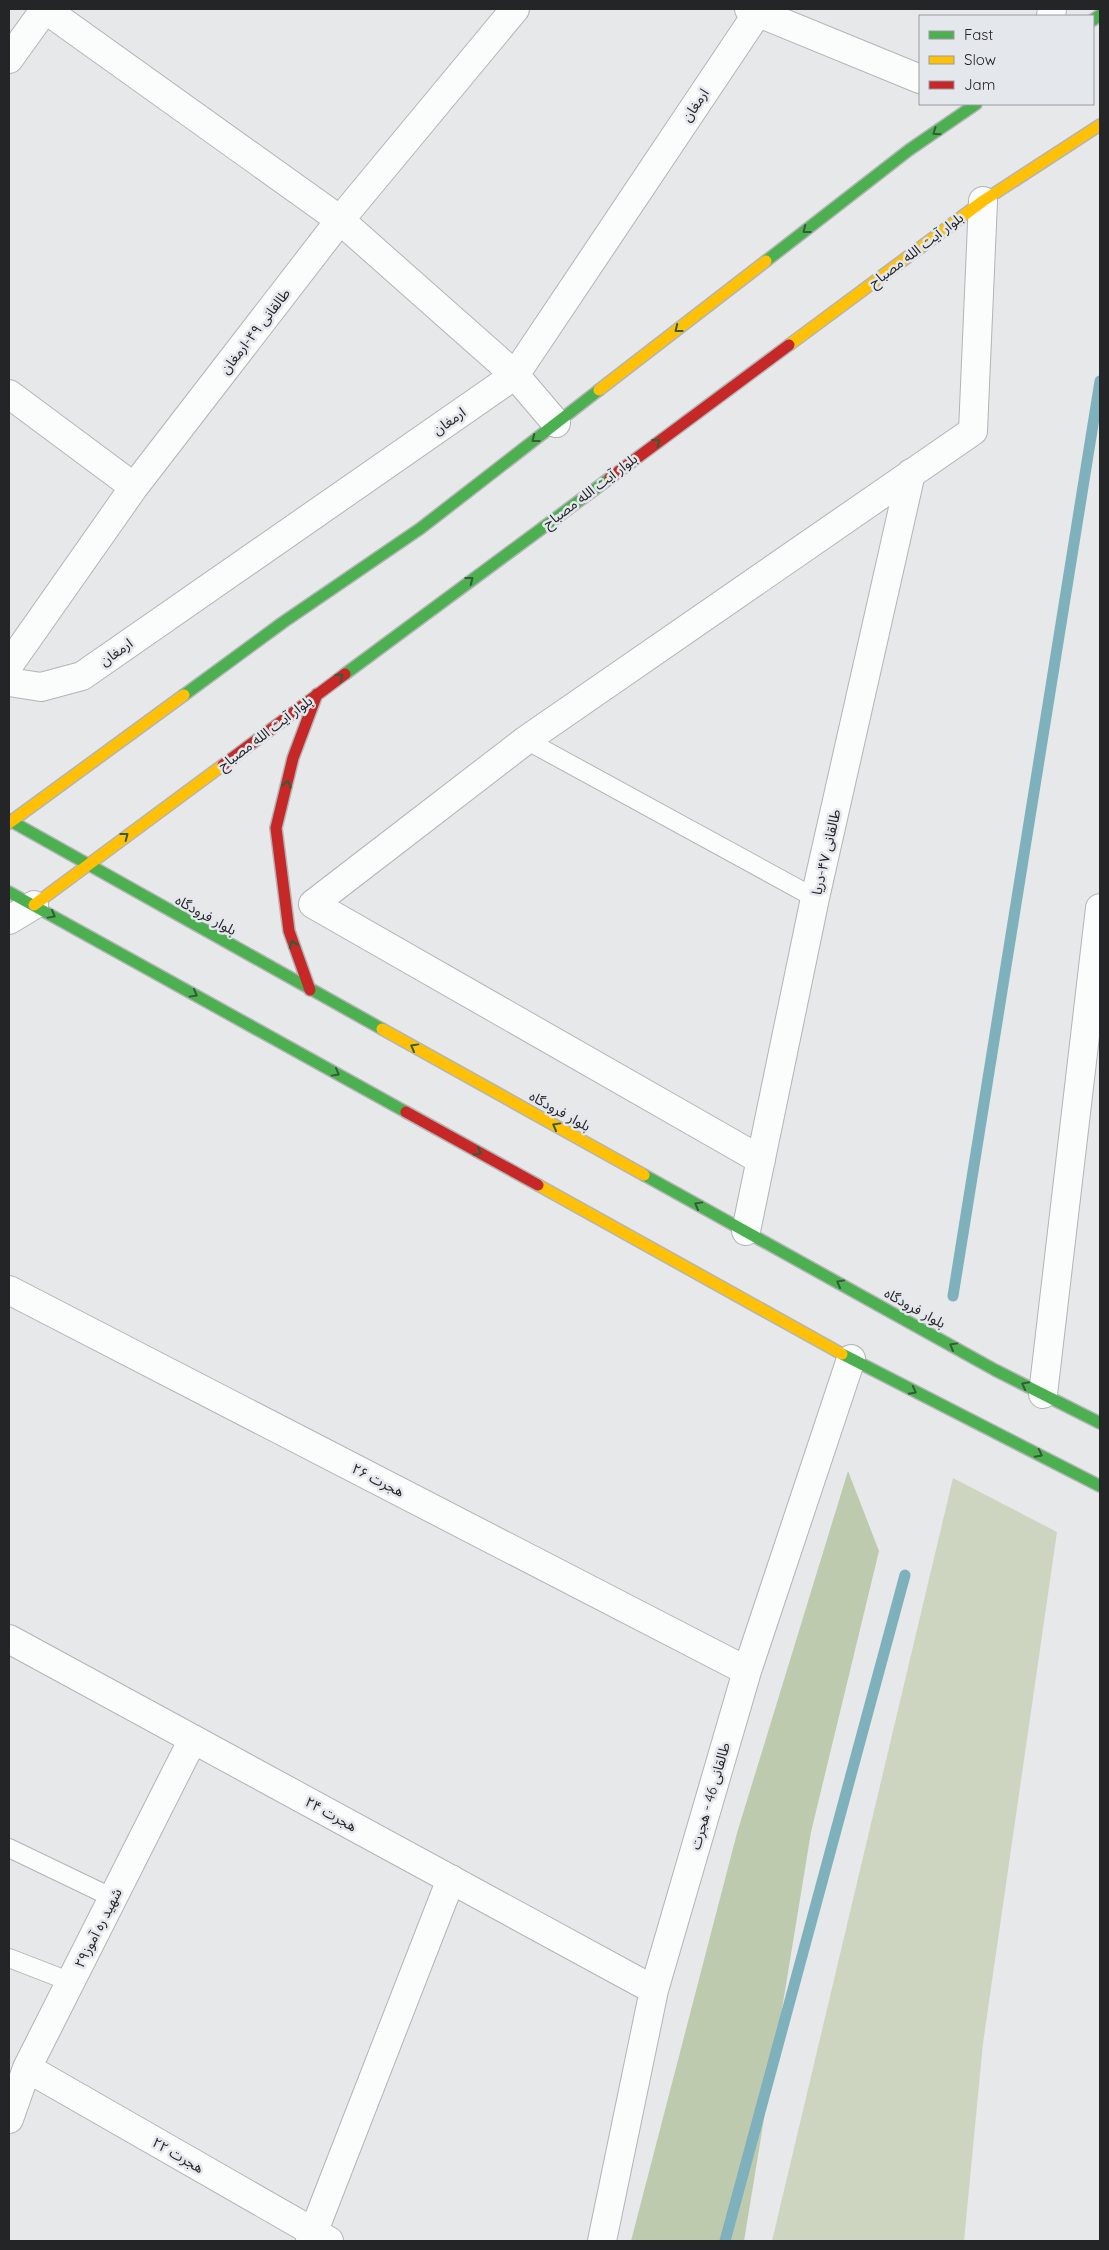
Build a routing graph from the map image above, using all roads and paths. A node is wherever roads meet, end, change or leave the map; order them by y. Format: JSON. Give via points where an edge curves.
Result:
{"nodes":[{"id":1,"x":45,"y":9,"type":"edge"},
{"id":2,"x":516,"y":9,"type":"edge"},
{"id":3,"x":755,"y":10,"type":"edge"},
{"id":4,"x":9,"y":59,"type":"edge"},
{"id":5,"x":919,"y":79,"type":"edge"},
{"id":6,"x":975,"y":105,"type":"edge"},
{"id":7,"x":1100,"y":125,"type":"edge"},
{"id":8,"x":982,"y":201,"type":"junction"},
{"id":9,"x":340,"y":220,"type":"junction"},
{"id":10,"x":515,"y":375,"type":"junction"},
{"id":11,"x":9,"y":394,"type":"edge"},
{"id":12,"x":556,"y":423,"type":"junction"},
{"id":13,"x":911,"y":473,"type":"junction"},
{"id":14,"x":134,"y":487,"type":"junction"},
{"id":15,"x":9,"y":665,"type":"edge"},
{"id":16,"x":9,"y":682,"type":"edge"},
{"id":17,"x":317,"y":694,"type":"junction"},
{"id":18,"x":526,"y":740,"type":"junction"},
{"id":19,"x":9,"y":822,"type":"edge"},
{"id":20,"x":86,"y":865,"type":"junction"},
{"id":21,"x":9,"y":892,"type":"edge"},
{"id":22,"x":815,"y":898,"type":"junction"},
{"id":23,"x":34,"y":905,"type":"junction"},
{"id":24,"x":1100,"y":908,"type":"edge"},
{"id":25,"x":9,"y":920,"type":"edge"},
{"id":26,"x":310,"y":990,"type":"junction"},
{"id":27,"x":761,"y":1160,"type":"junction"},
{"id":28,"x":746,"y":1231,"type":"junction"},
{"id":29,"x":9,"y":1290,"type":"edge"},
{"id":30,"x":860,"y":1364,"type":"junction"},
{"id":31,"x":1043,"y":1394,"type":"junction"},
{"id":32,"x":1100,"y":1423,"type":"edge"},
{"id":33,"x":1100,"y":1486,"type":"edge"},
{"id":34,"x":9,"y":1638,"type":"edge"},
{"id":35,"x":747,"y":1671,"type":"junction"},
{"id":36,"x":193,"y":1739,"type":"junction"},
{"id":37,"x":9,"y":1848,"type":"edge"},
{"id":38,"x":451,"y":1879,"type":"junction"},
{"id":39,"x":113,"y":1898,"type":"junction"},
{"id":40,"x":9,"y":1958,"type":"edge"},
{"id":41,"x":71,"y":1982,"type":"junction"},
{"id":42,"x":654,"y":1990,"type":"junction"},
{"id":43,"x":27,"y":2068,"type":"junction"},
{"id":44,"x":9,"y":2119,"type":"edge"},
{"id":45,"x":317,"y":2238,"type":"edge"},
{"id":46,"x":602,"y":2241,"type":"edge"}],
"edges":[{"from":1,"to":4,"type":"street"},
{"from":1,"to":9,"type":"street"},
{"from":2,"to":9,"type":"street","name":"طالقانی ۴۹-ارمغان"},
{"from":3,"to":5,"type":"street"},
{"from":3,"to":10,"type":"street","name":"ارمغان"},
{"from":6,"to":12,"type":"main road","one_way":true,"via":[[909,150]]},
{"from":7,"to":8,"type":"main road","name":"بلوار آیت الله مصباح"},
{"from":8,"to":13,"type":"street","via":[[973,431]]},
{"from":17,"to":8,"type":"main road","name":"بلوار آیت الله مصباح","one_way":true},
{"from":9,"to":10,"type":"street"},
{"from":9,"to":14,"type":"street","name":"طالقانی ۴۹-ارمغان"},
{"from":10,"to":12,"type":"street"},
{"from":10,"to":16,"type":"street","name":"ارمغان","via":[[82,676],[41,687]]},
{"from":11,"to":14,"type":"street"},
{"from":12,"to":19,"type":"main road","one_way":true,"via":[[421,528],[282,623]]},
{"from":13,"to":18,"type":"street"},
{"from":13,"to":22,"type":"street","name":"طالقانی ۴۷-دریا"},
{"from":14,"to":15,"type":"street","name":"طالقانی ۴۹-ارمغان"},
{"from":20,"to":17,"type":"main road","name":"بلوار آیت الله مصباح","one_way":true},
{"from":26,"to":17,"type":"main road","one_way":true,"via":[[289,931],[276,828],[293,758]]},
{"from":18,"to":22,"type":"lane"},
{"from":18,"to":27,"type":"street","via":[[313,904]]},
{"from":19,"to":20,"type":"main road","name":"بلوار فرودگاه"},
{"from":20,"to":23,"type":"main road","name":"بلوار آیت الله مصباح"},
{"from":20,"to":26,"type":"main road","name":"بلوار فرودگاه"},
{"from":21,"to":23,"type":"main road"},
{"from":22,"to":27,"type":"street","name":"طالقانی ۴۷-دریا"},
{"from":23,"to":25,"type":"street"},
{"from":23,"to":30,"type":"main road","one_way":true},
{"from":24,"to":31,"type":"street"},
{"from":28,"to":26,"type":"main road","name":"بلوار فرودگاه","one_way":true},
{"from":27,"to":28,"type":"street","name":"طالقانی ۴۷-دریا"},
{"from":31,"to":28,"type":"main road","name":"بلوار فرودگاه","one_way":true},
{"from":29,"to":35,"type":"street","name":"هجرت ۲۶"},
{"from":30,"to":33,"type":"main road","one_way":true},
{"from":30,"to":35,"type":"street","name":"طالقانی 46 - هجرت"},
{"from":31,"to":32,"type":"main road","name":"بلوار فرودگاه"},
{"from":34,"to":36,"type":"street","name":"هجرت ۲۴"},
{"from":35,"to":42,"type":"street","name":"طالقانی 46 - هجرت"},
{"from":36,"to":38,"type":"street","name":"هجرت ۲۴"},
{"from":36,"to":39,"type":"street","name":"شهید ره آموز۲۹"},
{"from":37,"to":39,"type":"lane"},
{"from":38,"to":42,"type":"street","name":"هجرت ۲۴"},
{"from":38,"to":45,"type":"street"},
{"from":39,"to":41,"type":"street","name":"شهید ره آموز۲۹"},
{"from":40,"to":41,"type":"lane"},
{"from":41,"to":43,"type":"street","name":"شهید ره آموز۲۹"},
{"from":42,"to":46,"type":"street","name":"طالقانی 46 - هجرت"},
{"from":43,"to":44,"type":"street","name":"شهید ره آموز۲۹"},
{"from":43,"to":45,"type":"street","name":"هجرت ۲۲"}]}
